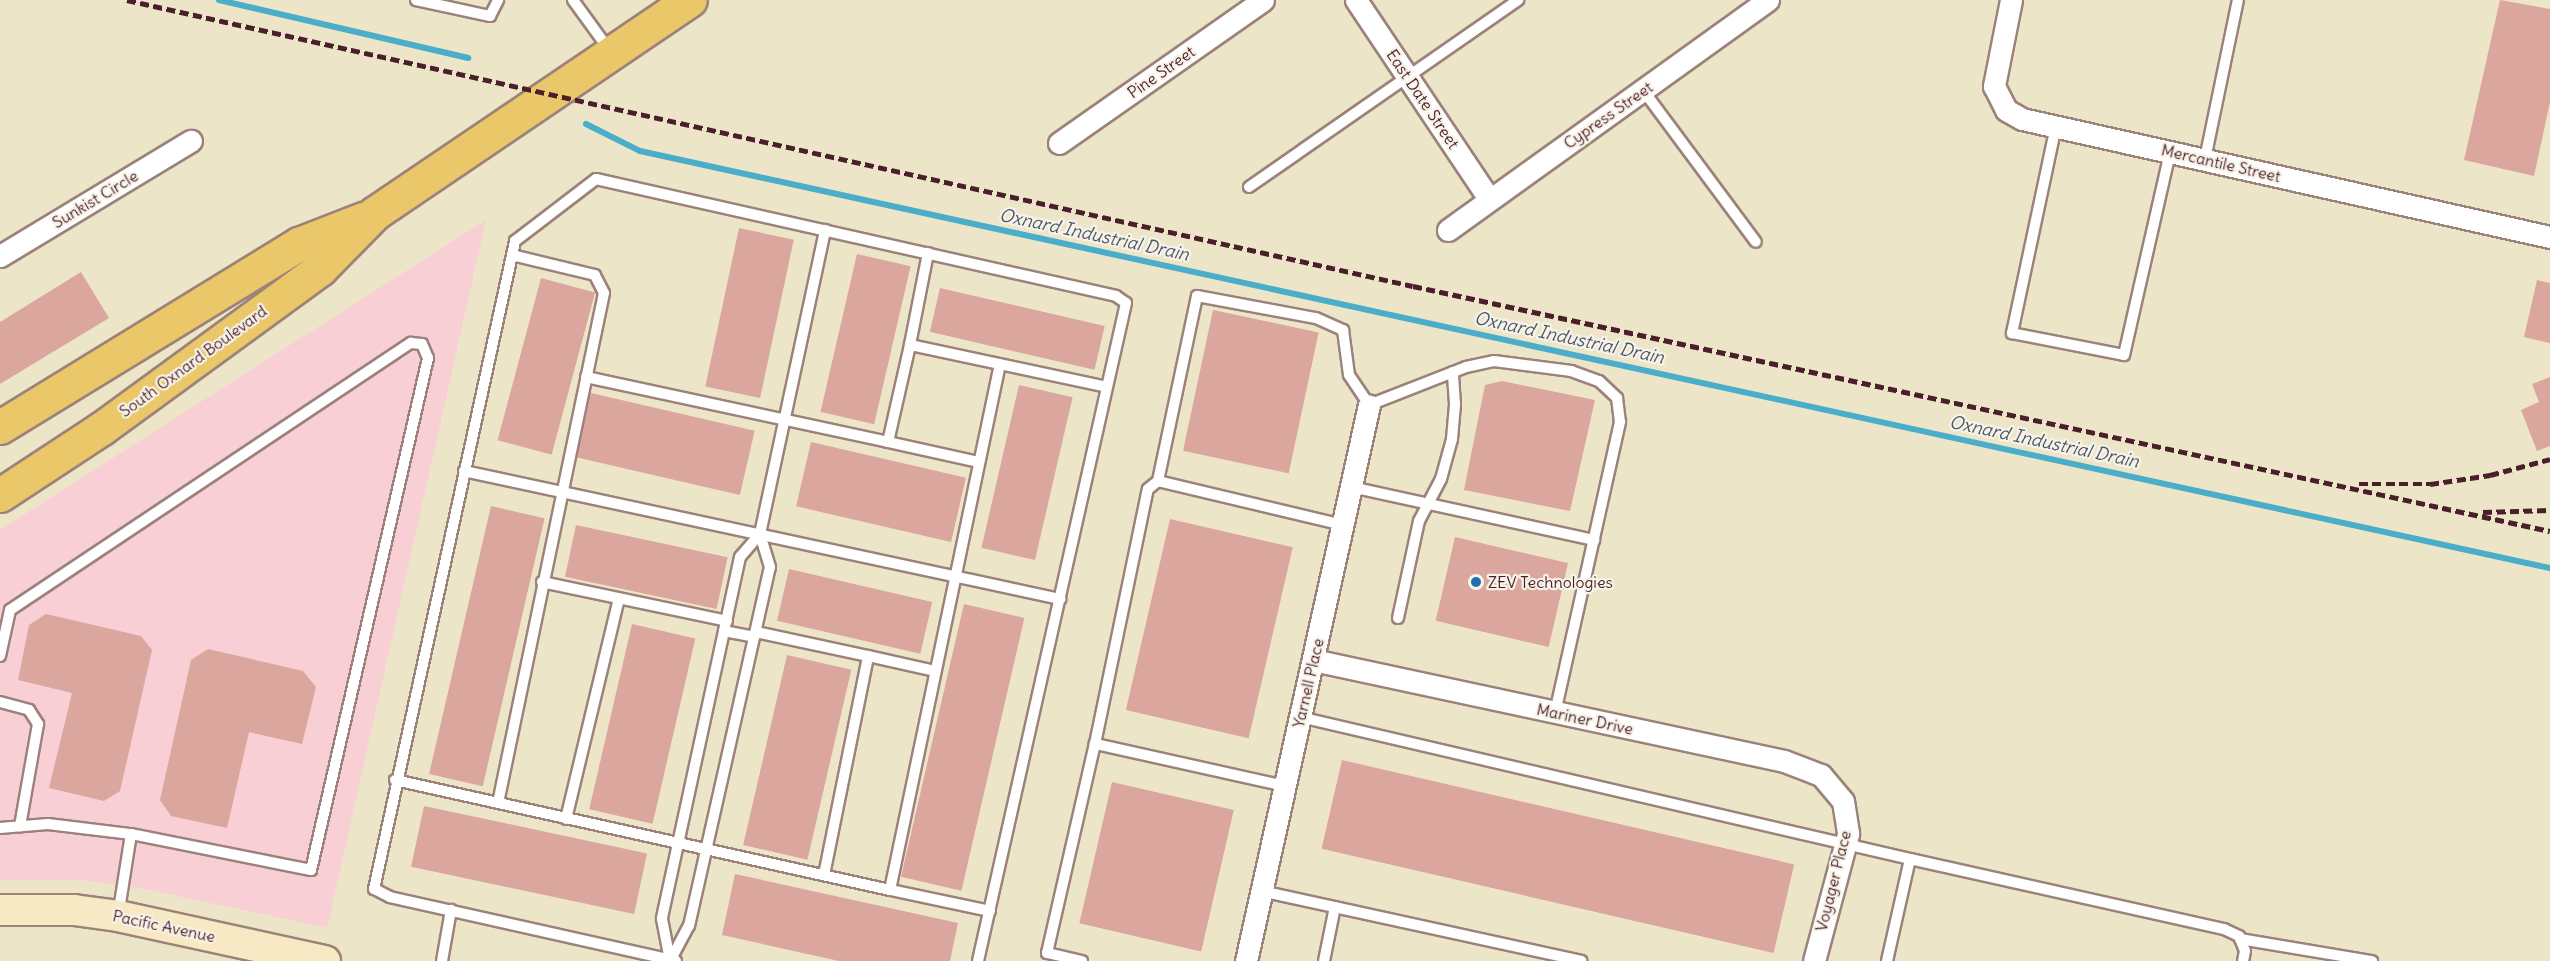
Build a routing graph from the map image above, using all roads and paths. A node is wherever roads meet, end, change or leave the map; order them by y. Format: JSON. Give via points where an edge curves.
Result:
{"nodes":[{"id":1,"x":416,"y":0,"type":"edge"},
{"id":2,"x":498,"y":0,"type":"edge"},
{"id":3,"x":573,"y":0,"type":"edge"},
{"id":4,"x":690,"y":0,"type":"edge"},
{"id":5,"x":1263,"y":0,"type":"edge"},
{"id":6,"x":1356,"y":0,"type":"edge"},
{"id":7,"x":1518,"y":0,"type":"edge"},
{"id":8,"x":2011,"y":0,"type":"edge"},
{"id":9,"x":2238,"y":0,"type":"edge"},
{"id":10,"x":1768,"y":1,"type":"edge"},
{"id":11,"x":612,"y":54,"type":"junction"},
{"id":12,"x":1407,"y":75,"type":"junction"},
{"id":13,"x":1643,"y":90,"type":"junction"},
{"id":14,"x":2056,"y":126,"type":"junction"},
{"id":15,"x":191,"y":141,"type":"dead end"},
{"id":16,"x":1059,"y":143,"type":"dead end"},
{"id":17,"x":2170,"y":152,"type":"junction"},
{"id":18,"x":2205,"y":159,"type":"junction"},
{"id":19,"x":1249,"y":187,"type":"dead end"},
{"id":20,"x":1489,"y":199,"type":"junction"},
{"id":21,"x":375,"y":213,"type":"junction"},
{"id":22,"x":1448,"y":230,"type":"dead end"},
{"id":23,"x":825,"y":231,"type":"junction"},
{"id":24,"x":2550,"y":237,"type":"edge"},
{"id":25,"x":1756,"y":242,"type":"dead end"},
{"id":26,"x":928,"y":254,"type":"junction"},
{"id":27,"x":512,"y":255,"type":"junction"},
{"id":28,"x":0,"y":256,"type":"edge"},
{"id":29,"x":910,"y":345,"type":"junction"},
{"id":30,"x":1000,"y":364,"type":"junction"},
{"id":31,"x":1453,"y":372,"type":"junction"},
{"id":32,"x":586,"y":377,"type":"junction"},
{"id":33,"x":1107,"y":387,"type":"junction"},
{"id":34,"x":1368,"y":405,"type":"junction"},
{"id":35,"x":784,"y":420,"type":"junction"},
{"id":36,"x":0,"y":427,"type":"edge"},
{"id":37,"x":888,"y":442,"type":"junction"},
{"id":38,"x":979,"y":462,"type":"junction"},
{"id":39,"x":464,"y":471,"type":"junction"},
{"id":40,"x":1158,"y":481,"type":"junction"},
{"id":41,"x":1351,"y":487,"type":"junction"},
{"id":42,"x":560,"y":491,"type":"junction"},
{"id":43,"x":0,"y":495,"type":"edge"},
{"id":44,"x":1430,"y":503,"type":"junction"},
{"id":45,"x":1343,"y":525,"type":"junction"},
{"id":46,"x":760,"y":534,"type":"junction"},
{"id":47,"x":1594,"y":540,"type":"junction"},
{"id":48,"x":954,"y":576,"type":"junction"},
{"id":49,"x":542,"y":582,"type":"junction"},
{"id":50,"x":619,"y":598,"type":"junction"},
{"id":51,"x":1060,"y":599,"type":"junction"},
{"id":52,"x":10,"y":610,"type":"junction"},
{"id":53,"x":0,"y":616,"type":"edge"},
{"id":54,"x":1398,"y":618,"type":"dead end"},
{"id":55,"x":726,"y":626,"type":"junction"},
{"id":56,"x":755,"y":634,"type":"junction"},
{"id":57,"x":0,"y":656,"type":"edge"},
{"id":58,"x":868,"y":656,"type":"junction"},
{"id":59,"x":1313,"y":660,"type":"junction"},
{"id":60,"x":935,"y":671,"type":"junction"},
{"id":61,"x":0,"y":702,"type":"edge"},
{"id":62,"x":1556,"y":713,"type":"junction"},
{"id":63,"x":1300,"y":717,"type":"junction"},
{"id":64,"x":1095,"y":744,"type":"junction"},
{"id":65,"x":395,"y":780,"type":"junction"},
{"id":66,"x":1285,"y":786,"type":"junction"},
{"id":67,"x":1844,"y":801,"type":"joint"},
{"id":68,"x":498,"y":803,"type":"junction"},
{"id":69,"x":566,"y":819,"type":"junction"},
{"id":70,"x":20,"y":826,"type":"junction"},
{"id":71,"x":0,"y":828,"type":"edge"},
{"id":72,"x":130,"y":834,"type":"junction"},
{"id":73,"x":1846,"y":843,"type":"junction"},
{"id":74,"x":678,"y":844,"type":"junction"},
{"id":75,"x":707,"y":849,"type":"junction"},
{"id":76,"x":1910,"y":859,"type":"junction"},
{"id":77,"x":824,"y":875,"type":"junction"},
{"id":78,"x":890,"y":890,"type":"junction"},
{"id":79,"x":1262,"y":891,"type":"junction"},
{"id":80,"x":1335,"y":907,"type":"junction"},
{"id":81,"x":0,"y":910,"type":"edge"},
{"id":82,"x":451,"y":910,"type":"junction"},
{"id":83,"x":990,"y":911,"type":"junction"},
{"id":84,"x":118,"y":916,"type":"junction"},
{"id":85,"x":2240,"y":939,"type":"junction"},
{"id":86,"x":1531,"y":956,"type":"edge"},
{"id":87,"x":1046,"y":957,"type":"edge"},
{"id":88,"x":321,"y":961,"type":"edge"},
{"id":89,"x":442,"y":961,"type":"edge"},
{"id":90,"x":672,"y":961,"type":"edge"},
{"id":91,"x":978,"y":961,"type":"edge"},
{"id":92,"x":1082,"y":961,"type":"edge"},
{"id":93,"x":1246,"y":961,"type":"edge"},
{"id":94,"x":1324,"y":961,"type":"edge"},
{"id":95,"x":1581,"y":961,"type":"edge"},
{"id":96,"x":1814,"y":961,"type":"edge"},
{"id":97,"x":1887,"y":961,"type":"edge"},
{"id":98,"x":2243,"y":961,"type":"edge"},
{"id":99,"x":2372,"y":961,"type":"edge"}],
"edges":[{"from":1,"to":2,"type":"lane","via":[[490,16]]},
{"from":3,"to":11,"type":"lane"},
{"from":4,"to":11,"type":"main road","name":"South Oxnard Boulevard"},
{"from":5,"to":16,"type":"street","name":"Pine Street"},
{"from":6,"to":12,"type":"street","name":"East Date Street"},
{"from":7,"to":12,"type":"lane"},
{"from":8,"to":14,"type":"street","name":"Mercantile Street","via":[[1994,75],[1996,93],[2013,115]]},
{"from":9,"to":18,"type":"lane"},
{"from":10,"to":13,"type":"street","name":"Cypress Street"},
{"from":11,"to":21,"type":"main road","name":"South Oxnard Boulevard"},
{"from":12,"to":19,"type":"lane"},
{"from":12,"to":20,"type":"street","name":"East Date Street"},
{"from":13,"to":20,"type":"street","name":"Cypress Street"},
{"from":13,"to":25,"type":"lane"},
{"from":14,"to":17,"type":"street","name":"Mercantile Street"},
{"from":14,"to":17,"type":"lane","via":[[2012,333],[2124,355]]},
{"from":15,"to":28,"type":"street","name":"Sunkist Circle"},
{"from":17,"to":18,"type":"street","name":"Mercantile Street"},
{"from":18,"to":24,"type":"street","name":"Mercantile Street"},
{"from":20,"to":22,"type":"street","name":"Cypress Street"},
{"from":21,"to":36,"type":"main road","name":"South Oxnard Boulevard","via":[[299,244]]},
{"from":21,"to":43,"type":"main road","name":"South Oxnard Boulevard","via":[[320,269],[102,428]]},
{"from":23,"to":26,"type":"lane"},
{"from":23,"to":27,"type":"lane","via":[[596,179],[515,241]]},
{"from":23,"to":35,"type":"lane"},
{"from":26,"to":29,"type":"lane"},
{"from":26,"to":33,"type":"lane","via":[[1116,296],[1126,303]]},
{"from":27,"to":32,"type":"lane","via":[[595,275],[602,283],[604,293]]},
{"from":27,"to":39,"type":"lane"},
{"from":29,"to":30,"type":"lane"},
{"from":29,"to":37,"type":"lane"},
{"from":30,"to":33,"type":"lane"},
{"from":30,"to":38,"type":"lane"},
{"from":31,"to":34,"type":"lane"},
{"from":31,"to":44,"type":"lane","via":[[1452,439]]},
{"from":31,"to":47,"type":"lane","via":[[1494,362],[1521,363],[1571,371],[1599,381],[1617,398],[1620,422]]},
{"from":32,"to":35,"type":"lane"},
{"from":32,"to":42,"type":"lane"},
{"from":33,"to":51,"type":"lane"},
{"from":34,"to":40,"type":"lane","via":[[1349,375],[1343,330],[1316,318],[1197,296]]},
{"from":34,"to":41,"type":"street","name":"Yarnell Place"},
{"from":35,"to":37,"type":"lane"},
{"from":35,"to":46,"type":"lane"},
{"from":37,"to":38,"type":"lane"},
{"from":38,"to":48,"type":"lane"},
{"from":39,"to":42,"type":"lane"},
{"from":39,"to":65,"type":"lane"},
{"from":40,"to":45,"type":"lane"},
{"from":40,"to":64,"type":"lane","via":[[1148,489]]},
{"from":41,"to":44,"type":"lane"},
{"from":41,"to":45,"type":"street","name":"Yarnell Place"},
{"from":42,"to":46,"type":"lane"},
{"from":42,"to":49,"type":"lane"},
{"from":44,"to":47,"type":"lane"},
{"from":44,"to":54,"type":"lane","via":[[1419,521]]},
{"from":45,"to":59,"type":"street","name":"Yarnell Place"},
{"from":46,"to":48,"type":"lane"},
{"from":46,"to":55,"type":"lane","via":[[740,557]]},
{"from":46,"to":56,"type":"lane","via":[[770,567]]},
{"from":47,"to":62,"type":"lane"},
{"from":48,"to":51,"type":"lane"},
{"from":48,"to":60,"type":"lane"},
{"from":49,"to":50,"type":"lane"},
{"from":49,"to":68,"type":"lane"},
{"from":50,"to":55,"type":"lane"},
{"from":50,"to":69,"type":"lane"},
{"from":51,"to":83,"type":"lane"},
{"from":52,"to":53,"type":"lane"},
{"from":52,"to":57,"type":"lane"},
{"from":52,"to":72,"type":"lane","via":[[411,343],[422,344],[428,358],[311,870]]},
{"from":55,"to":56,"type":"lane"},
{"from":55,"to":74,"type":"lane"},
{"from":56,"to":58,"type":"lane"},
{"from":56,"to":75,"type":"lane"},
{"from":58,"to":60,"type":"lane"},
{"from":58,"to":77,"type":"lane"},
{"from":59,"to":62,"type":"street","name":"Mariner Drive"},
{"from":59,"to":63,"type":"street","name":"Yarnell Place"},
{"from":60,"to":78,"type":"lane"},
{"from":61,"to":70,"type":"lane","via":[[29,710],[38,724]]},
{"from":62,"to":67,"type":"street","name":"Mariner Drive","via":[[1805,766],[1829,782]]},
{"from":63,"to":66,"type":"street","name":"Yarnell Place"},
{"from":63,"to":73,"type":"lane"},
{"from":64,"to":66,"type":"lane"},
{"from":64,"to":87,"type":"lane"},
{"from":65,"to":68,"type":"lane"},
{"from":65,"to":82,"type":"lane","via":[[374,889],[390,897]]},
{"from":66,"to":79,"type":"street","name":"Yarnell Place"},
{"from":67,"to":73,"type":"street","name":"Voyager Place","via":[[1848,812]]},
{"from":68,"to":69,"type":"lane"},
{"from":69,"to":74,"type":"lane"},
{"from":70,"to":71,"type":"lane"},
{"from":70,"to":72,"type":"lane","via":[[48,824]]},
{"from":72,"to":84,"type":"lane"},
{"from":73,"to":76,"type":"lane"},
{"from":73,"to":96,"type":"street","name":"Voyager Place","via":[[1827,900]]},
{"from":74,"to":75,"type":"lane"},
{"from":74,"to":90,"type":"lane","via":[[662,919]]},
{"from":75,"to":77,"type":"lane"},
{"from":75,"to":90,"type":"lane","via":[[689,926]]},
{"from":76,"to":85,"type":"lane","via":[[2224,929]]},
{"from":76,"to":97,"type":"lane"},
{"from":77,"to":78,"type":"lane"},
{"from":78,"to":83,"type":"lane"},
{"from":79,"to":80,"type":"lane"},
{"from":79,"to":93,"type":"street","name":"Yarnell Place"},
{"from":80,"to":86,"type":"lane"},
{"from":80,"to":94,"type":"lane"},
{"from":81,"to":84,"type":"street","name":"Pacific Avenue","via":[[74,910]]},
{"from":82,"to":89,"type":"lane"},
{"from":82,"to":90,"type":"lane"},
{"from":83,"to":91,"type":"lane"},
{"from":84,"to":88,"type":"street","name":"Pacific Avenue"},
{"from":85,"to":98,"type":"lane","via":[[2245,951]]},
{"from":85,"to":99,"type":"lane"},
{"from":86,"to":95,"type":"lane"},
{"from":87,"to":92,"type":"lane"}]}
